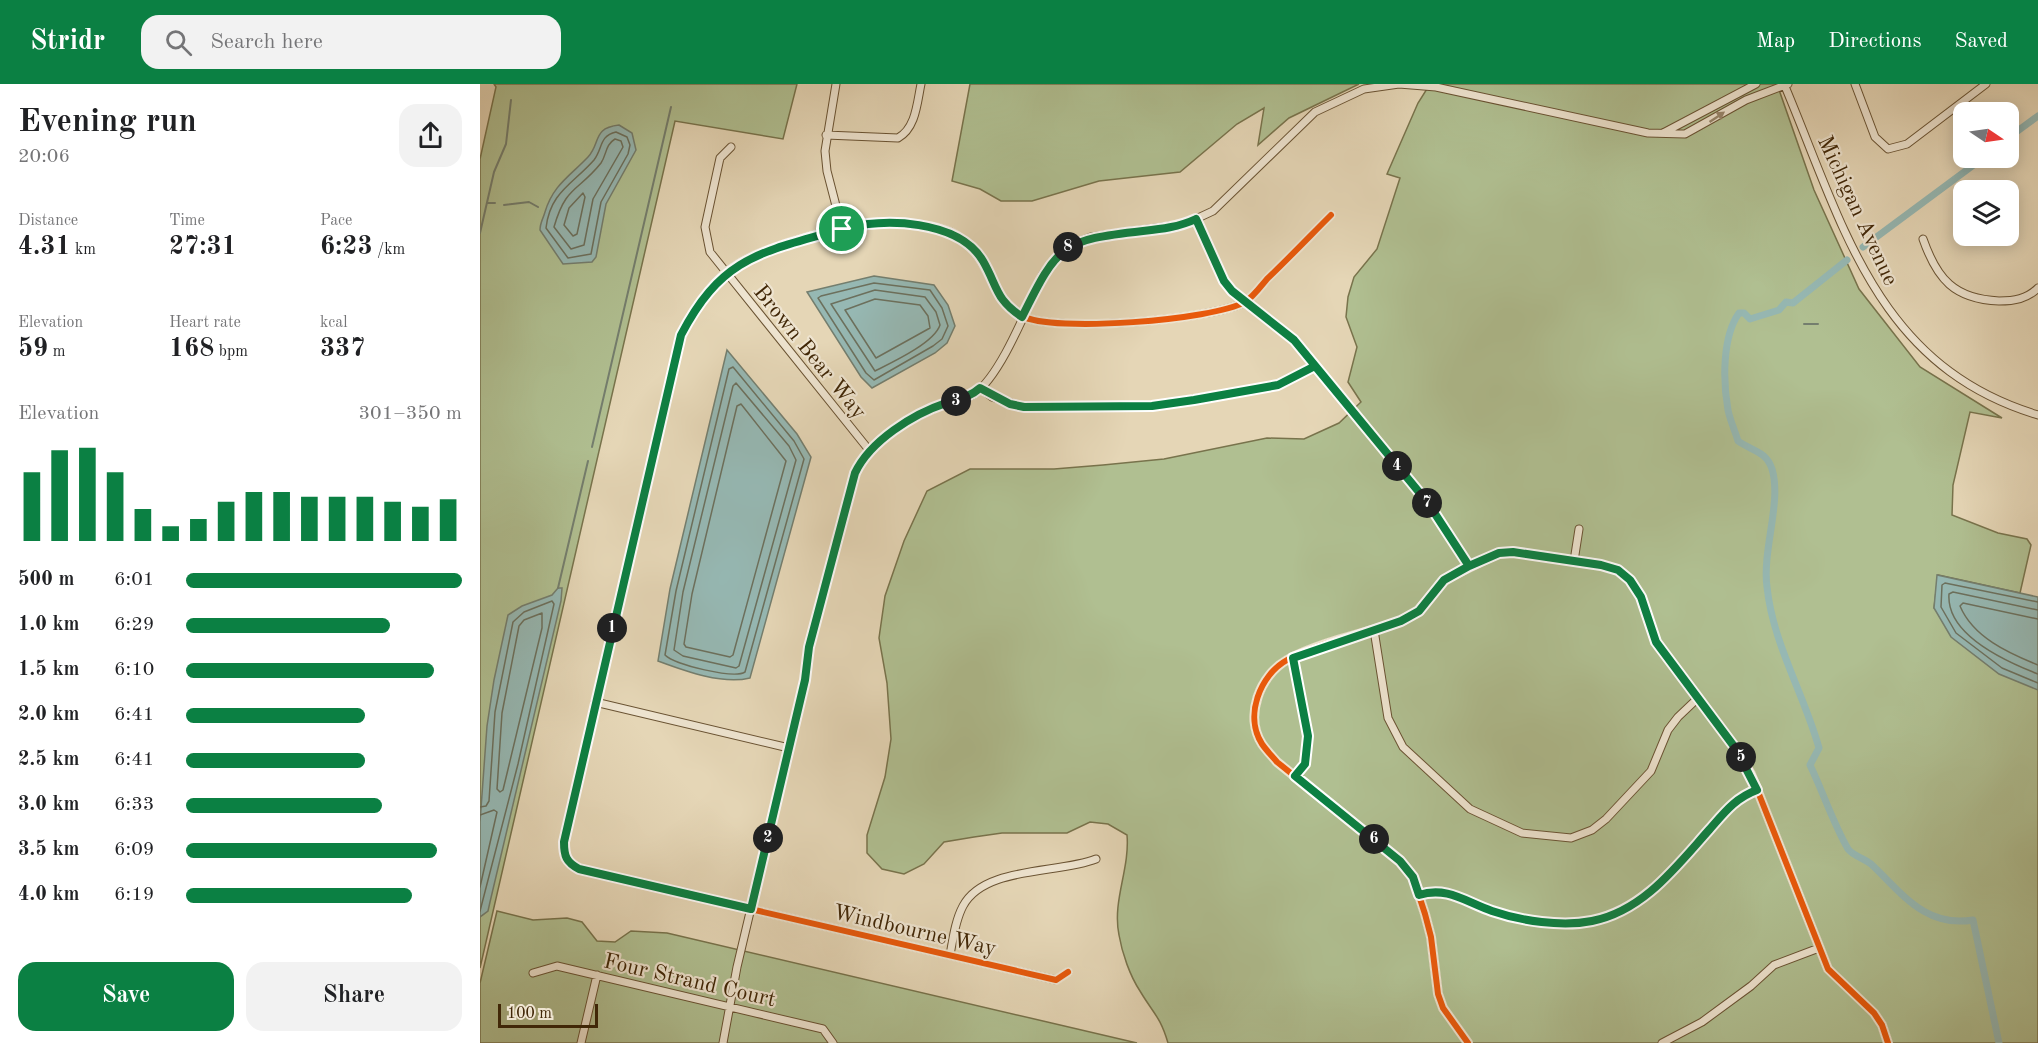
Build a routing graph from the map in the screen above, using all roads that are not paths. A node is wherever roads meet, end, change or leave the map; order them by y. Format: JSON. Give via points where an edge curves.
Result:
{"nodes":[{"id":1,"x":836,"y":84,"type":"edge"},
{"id":2,"x":921,"y":84,"type":"edge"},
{"id":3,"x":1756,"y":84,"type":"edge"},
{"id":4,"x":1786,"y":84,"type":"edge"},
{"id":5,"x":1855,"y":84,"type":"edge"},
{"id":6,"x":1986,"y":84,"type":"edge"},
{"id":7,"x":1663,"y":133,"type":"junction"},
{"id":8,"x":826,"y":135,"type":"junction"},
{"id":9,"x":731,"y":147,"type":"dead end"},
{"id":10,"x":1331,"y":215,"type":"dead end"},
{"id":11,"x":1196,"y":219,"type":"junction"},
{"id":12,"x":842,"y":229,"type":"junction"},
{"id":13,"x":1923,"y":239,"type":"dead end"},
{"id":14,"x":726,"y":274,"type":"junction"},
{"id":15,"x":2038,"y":288,"type":"edge"},
{"id":16,"x":1246,"y":302,"type":"junction"},
{"id":17,"x":1022,"y":317,"type":"junction"},
{"id":18,"x":1315,"y":366,"type":"junction"},
{"id":19,"x":980,"y":388,"type":"junction"},
{"id":20,"x":2038,"y":415,"type":"edge"},
{"id":21,"x":869,"y":450,"type":"junction"},
{"id":22,"x":1579,"y":530,"type":"dead end"},
{"id":23,"x":1574,"y":561,"type":"junction"},
{"id":24,"x":1469,"y":566,"type":"junction"},
{"id":25,"x":1374,"y":630,"type":"junction"},
{"id":26,"x":1293,"y":658,"type":"junction"},
{"id":27,"x":1698,"y":698,"type":"junction"},
{"id":28,"x":596,"y":702,"type":"junction"},
{"id":29,"x":789,"y":748,"type":"junction"},
{"id":30,"x":1295,"y":776,"type":"junction"},
{"id":31,"x":1757,"y":790,"type":"junction"},
{"id":32,"x":1096,"y":859,"type":"dead end"},
{"id":33,"x":1419,"y":895,"type":"junction"},
{"id":34,"x":751,"y":909,"type":"junction"},
{"id":35,"x":1819,"y":948,"type":"junction"},
{"id":36,"x":950,"y":955,"type":"junction"},
{"id":37,"x":1068,"y":972,"type":"dead end"},
{"id":38,"x":533,"y":973,"type":"dead end"},
{"id":39,"x":597,"y":975,"type":"junction"},
{"id":40,"x":729,"y":1006,"type":"junction"},
{"id":41,"x":582,"y":1043,"type":"edge"},
{"id":42,"x":723,"y":1043,"type":"edge"},
{"id":43,"x":833,"y":1043,"type":"edge"},
{"id":44,"x":1468,"y":1043,"type":"edge"},
{"id":45,"x":1662,"y":1043,"type":"edge"},
{"id":46,"x":1888,"y":1043,"type":"edge"}],
"edges":[{"from":1,"to":8,"type":"street"},
{"from":2,"to":8,"type":"street","via":[[906,134],[898,138]]},
{"from":3,"to":7,"type":"street"},
{"from":7,"to":4,"type":"street","one_way":true,"via":[[1685,134],[1746,100]]},
{"from":4,"to":20,"type":"street","name":"Michigan Avenue","via":[[1840,220],[1864,272],[1889,311],[1910,337],[1973,388]]},
{"from":5,"to":6,"type":"street","via":[[1875,137],[1888,149],[1906,144]]},
{"from":7,"to":11,"type":"street","via":[[1436,87],[1399,84],[1364,89],[1315,112],[1233,194]]},
{"from":8,"to":12,"type":"street","via":[[827,171]]},
{"from":9,"to":14,"type":"street","name":"Brown Bear Way","via":[[720,158],[705,227],[710,252]]},
{"from":10,"to":16,"type":"street"},
{"from":11,"to":16,"type":"street","via":[[1224,281]]},
{"from":11,"to":17,"type":"street","via":[[1167,228],[1077,241],[1053,261]]},
{"from":12,"to":14,"type":"street","via":[[750,257]]},
{"from":12,"to":17,"type":"street","via":[[880,223],[951,232],[972,247],[1006,306]]},
{"from":13,"to":15,"type":"street","via":[[1938,273],[1968,297],[2009,301],[2024,298]]},
{"from":14,"to":21,"type":"street","name":"Brown Bear Way"},
{"from":14,"to":28,"type":"street","via":[[709,290],[681,335]]},
{"from":16,"to":17,"type":"street","via":[[1130,323],[1050,322]]},
{"from":16,"to":18,"type":"street","via":[[1294,340]]},
{"from":17,"to":19,"type":"street","via":[[990,379]]},
{"from":18,"to":19,"type":"street","via":[[1278,385],[1152,406],[1024,407]]},
{"from":18,"to":24,"type":"street","via":[[1428,503]]},
{"from":19,"to":21,"type":"street","via":[[892,431]]},
{"from":21,"to":29,"type":"street","via":[[855,473],[809,647]]},
{"from":22,"to":23,"type":"street"},
{"from":23,"to":24,"type":"street","via":[[1513,552],[1499,553]]},
{"from":23,"to":27,"type":"street","via":[[1618,570],[1630,580],[1641,597],[1656,642]]},
{"from":24,"to":25,"type":"street","via":[[1444,580],[1419,611]]},
{"from":25,"to":26,"type":"street"},
{"from":25,"to":27,"type":"street","via":[[1388,718],[1403,747],[1470,809],[1522,833],[1571,838],[1592,830],[1651,771],[1668,730]]},
{"from":26,"to":30,"type":"street","via":[[1308,736],[1305,764]]},
{"from":26,"to":30,"type":"street","via":[[1270,673],[1255,707],[1261,743]]},
{"from":27,"to":31,"type":"street","via":[[1736,749]]},
{"from":28,"to":29,"type":"street"},
{"from":28,"to":34,"type":"street","name":"Windbourne Way","via":[[564,842],[565,858],[579,869]]},
{"from":29,"to":34,"type":"street"},
{"from":30,"to":33,"type":"street","via":[[1400,861],[1413,877]]},
{"from":31,"to":33,"type":"street","via":[[1732,804],[1665,880],[1641,900],[1592,921],[1553,922],[1494,912],[1442,891]]},
{"from":31,"to":35,"type":"street"},
{"from":32,"to":36,"type":"street","via":[[990,882],[974,892],[957,921]]},
{"from":33,"to":44,"type":"street","via":[[1431,937],[1438,994],[1443,1008]]},
{"from":34,"to":36,"type":"street","name":"Windbourne Way"},
{"from":34,"to":40,"type":"street"},
{"from":35,"to":45,"type":"street","via":[[1774,965],[1702,1022]]},
{"from":35,"to":46,"type":"street","via":[[1828,969],[1882,1024]]},
{"from":36,"to":37,"type":"street","name":"Windbourne Way","via":[[1056,980]]},
{"from":38,"to":39,"type":"street","name":"Four Strand Court","via":[[557,966]]},
{"from":39,"to":40,"type":"street","name":"Four Strand Court"},
{"from":39,"to":41,"type":"street"},
{"from":40,"to":42,"type":"street"},
{"from":40,"to":43,"type":"street","name":"Four Strand Court","via":[[823,1029]]}]}
